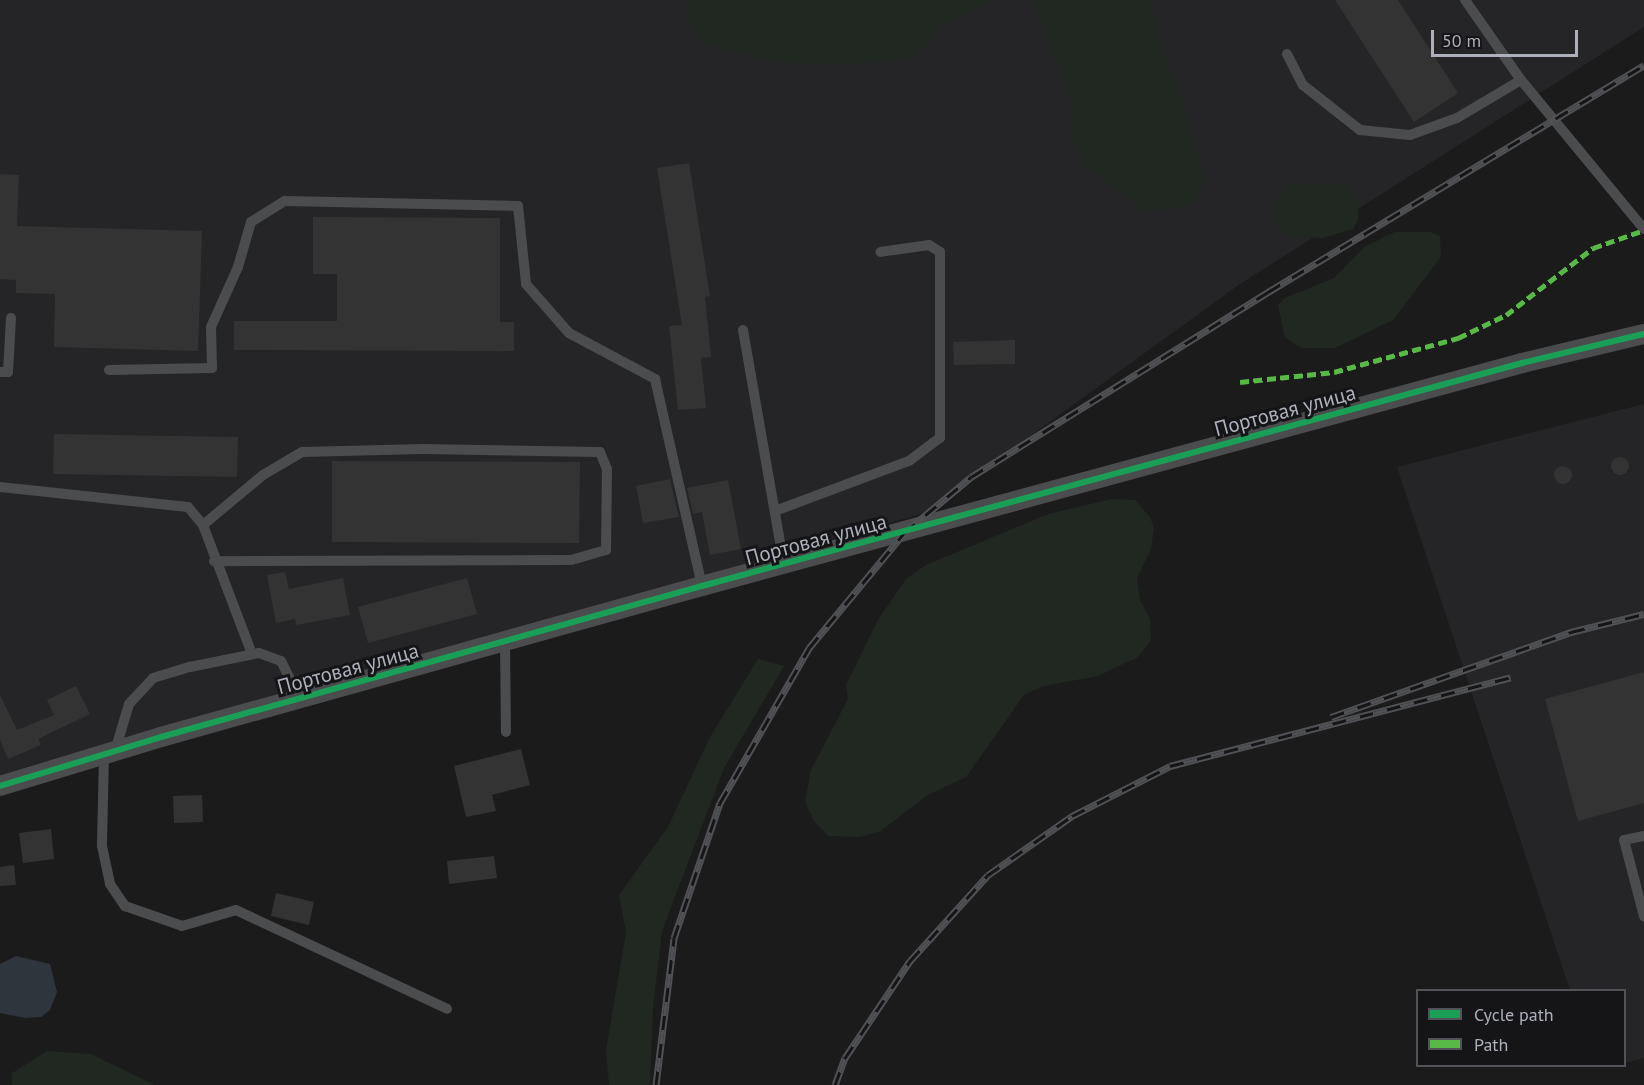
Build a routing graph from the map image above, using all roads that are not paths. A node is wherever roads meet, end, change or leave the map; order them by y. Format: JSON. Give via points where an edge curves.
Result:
{"nodes":[{"id":1,"x":1465,"y":0,"type":"edge"},
{"id":2,"x":1287,"y":54,"type":"dead end"},
{"id":3,"x":1521,"y":80,"type":"junction"},
{"id":4,"x":1644,"y":229,"type":"edge"},
{"id":5,"x":880,"y":252,"type":"dead end"},
{"id":6,"x":11,"y":318,"type":"dead end"},
{"id":7,"x":743,"y":330,"type":"dead end"},
{"id":8,"x":1644,"y":334,"type":"edge"},
{"id":9,"x":110,"y":370,"type":"dead end"},
{"id":10,"x":0,"y":372,"type":"edge"},
{"id":11,"x":0,"y":488,"type":"edge"},
{"id":12,"x":774,"y":511,"type":"junction"},
{"id":13,"x":203,"y":525,"type":"junction"},
{"id":14,"x":214,"y":561,"type":"junction"},
{"id":15,"x":784,"y":567,"type":"junction"},
{"id":16,"x":702,"y":586,"type":"junction"},
{"id":17,"x":505,"y":642,"type":"junction"},
{"id":18,"x":252,"y":654,"type":"junction"},
{"id":19,"x":300,"y":699,"type":"junction"},
{"id":20,"x":506,"y":732,"type":"dead end"},
{"id":21,"x":109,"y":753,"type":"junction"},
{"id":22,"x":0,"y":786,"type":"edge"},
{"id":23,"x":1644,"y":836,"type":"edge"},
{"id":24,"x":1644,"y":916,"type":"edge"},
{"id":25,"x":447,"y":1009,"type":"dead end"}],
"edges":[{"from":1,"to":3,"type":"lane"},
{"from":2,"to":3,"type":"lane","via":[[1303,85],[1360,130],[1410,135],[1457,118]]},
{"from":3,"to":4,"type":"lane"},
{"from":5,"to":12,"type":"lane","via":[[929,245],[940,252],[940,438],[909,460]]},
{"from":6,"to":10,"type":"lane","via":[[8,372]]},
{"from":7,"to":12,"type":"lane"},
{"from":8,"to":15,"type":"street","name":"Портовая улица","via":[[1522,363]]},
{"from":9,"to":16,"type":"lane","via":[[212,368],[211,327],[238,267],[251,222],[285,201],[518,206],[526,284],[569,333],[655,379]]},
{"from":11,"to":13,"type":"lane","via":[[188,507]]},
{"from":12,"to":15,"type":"lane"},
{"from":13,"to":14,"type":"lane"},
{"from":13,"to":14,"type":"lane","via":[[263,475],[303,452],[423,449],[600,452],[607,469],[606,550],[572,560]]},
{"from":14,"to":18,"type":"lane"},
{"from":15,"to":16,"type":"street","name":"Портовая улица"},
{"from":16,"to":17,"type":"street","name":"Портовая улица"},
{"from":17,"to":19,"type":"street","name":"Портовая улица"},
{"from":17,"to":20,"type":"lane"},
{"from":18,"to":19,"type":"lane","via":[[281,661]]},
{"from":18,"to":21,"type":"lane","via":[[153,678],[129,704]]},
{"from":19,"to":21,"type":"street","name":"Портовая улица"},
{"from":21,"to":22,"type":"street","name":"Портовая улица"},
{"from":21,"to":25,"type":"lane","via":[[102,846],[110,884],[125,906],[182,926],[236,910]]},
{"from":23,"to":24,"type":"lane","via":[[1624,840]]}]}
